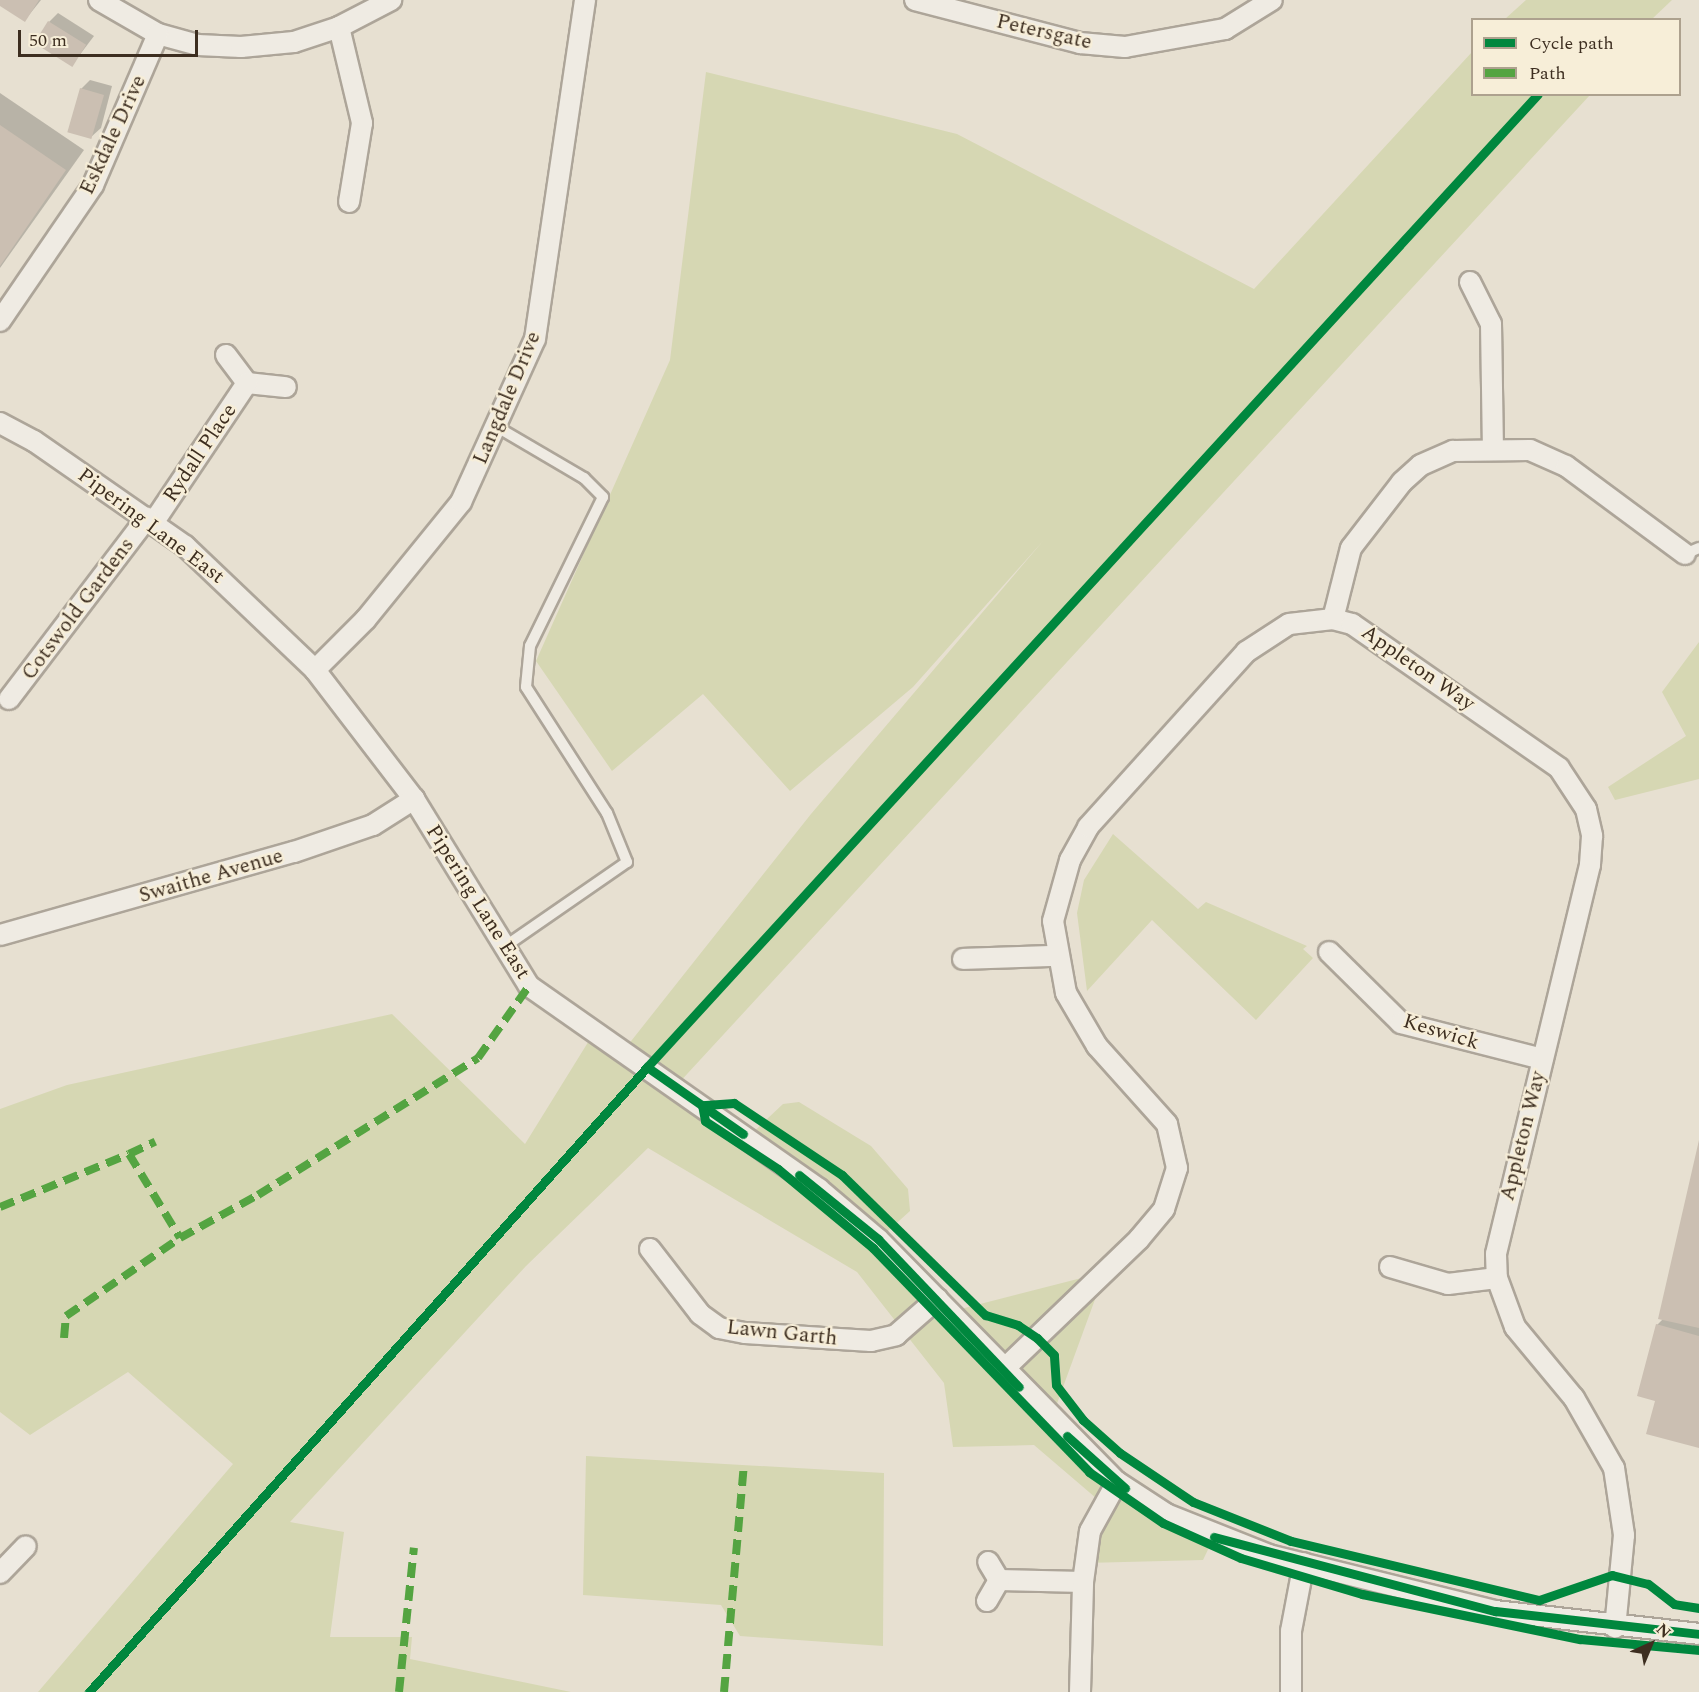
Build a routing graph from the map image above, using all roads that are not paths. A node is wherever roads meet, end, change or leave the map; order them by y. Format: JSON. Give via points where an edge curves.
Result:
{"nodes":[{"id":1,"x":99,"y":0,"type":"edge"},
{"id":2,"x":391,"y":0,"type":"edge"},
{"id":3,"x":585,"y":0,"type":"edge"},
{"id":4,"x":915,"y":0,"type":"edge"},
{"id":5,"x":1272,"y":0,"type":"edge"},
{"id":6,"x":339,"y":27,"type":"junction"},
{"id":7,"x":158,"y":34,"type":"junction"},
{"id":8,"x":349,"y":202,"type":"dead end"},
{"id":9,"x":1470,"y":282,"type":"dead end"},
{"id":10,"x":0,"y":321,"type":"edge"},
{"id":11,"x":226,"y":356,"type":"dead end"},
{"id":12,"x":247,"y":383,"type":"junction"},
{"id":13,"x":286,"y":387,"type":"dead end"},
{"id":14,"x":0,"y":423,"type":"edge"},
{"id":15,"x":497,"y":427,"type":"junction"},
{"id":16,"x":1493,"y":446,"type":"junction"},
{"id":17,"x":150,"y":520,"type":"junction"},
{"id":18,"x":1692,"y":551,"type":"edge"},
{"id":19,"x":1333,"y":619,"type":"junction"},
{"id":20,"x":315,"y":670,"type":"junction"},
{"id":21,"x":9,"y":699,"type":"dead end"},
{"id":22,"x":414,"y":799,"type":"junction"},
{"id":23,"x":0,"y":935,"type":"edge"},
{"id":24,"x":503,"y":948,"type":"junction"},
{"id":25,"x":1329,"y":952,"type":"dead end"},
{"id":26,"x":1055,"y":956,"type":"junction"},
{"id":27,"x":963,"y":959,"type":"dead end"},
{"id":28,"x":1542,"y":1059,"type":"junction"},
{"id":29,"x":650,"y":1249,"type":"dead end"},
{"id":30,"x":1390,"y":1267,"type":"dead end"},
{"id":31,"x":1497,"y":1278,"type":"junction"},
{"id":32,"x":936,"y":1299,"type":"junction"},
{"id":33,"x":1003,"y":1370,"type":"junction"},
{"id":34,"x":1117,"y":1482,"type":"junction"},
{"id":35,"x":26,"y":1546,"type":"dead end"},
{"id":36,"x":988,"y":1562,"type":"dead end"},
{"id":37,"x":1304,"y":1563,"type":"junction"},
{"id":38,"x":0,"y":1572,"type":"edge"},
{"id":39,"x":999,"y":1580,"type":"junction"},
{"id":40,"x":1083,"y":1582,"type":"junction"},
{"id":41,"x":987,"y":1601,"type":"dead end"},
{"id":42,"x":1615,"y":1628,"type":"junction"},
{"id":43,"x":1699,"y":1634,"type":"edge"},
{"id":44,"x":1080,"y":1692,"type":"edge"},
{"id":45,"x":1291,"y":1692,"type":"edge"}],
"edges":[{"from":1,"to":7,"type":"street"},
{"from":2,"to":6,"type":"street"},
{"from":3,"to":15,"type":"street","name":"Langdale Drive","via":[[543,303],[535,339]]},
{"from":4,"to":5,"type":"street","name":"Petersgate","via":[[1080,43],[1125,46],[1225,29]]},
{"from":6,"to":7,"type":"street","via":[[294,42],[241,47],[198,45]]},
{"from":6,"to":8,"type":"street","via":[[362,123]]},
{"from":7,"to":10,"type":"street","name":"Eskdale Drive","via":[[93,185]]},
{"from":9,"to":16,"type":"street","via":[[1491,324]]},
{"from":11,"to":12,"type":"street","name":"Rydall Place"},
{"from":12,"to":13,"type":"street","name":"Rydall Place"},
{"from":12,"to":17,"type":"street","name":"Rydall Place"},
{"from":14,"to":17,"type":"street","name":"Pipering Lane East"},
{"from":15,"to":20,"type":"street","name":"Langdale Drive","via":[[461,502],[366,619]]},
{"from":15,"to":24,"type":"lane","via":[[584,478],[603,497],[530,646],[526,687],[607,813],[627,862]]},
{"from":16,"to":18,"type":"street","via":[[1530,450],[1566,466]]},
{"from":16,"to":19,"type":"street","via":[[1453,451],[1421,465],[1402,482],[1351,548]]},
{"from":17,"to":20,"type":"street","name":"Pipering Lane East","via":[[246,599]]},
{"from":17,"to":21,"type":"street","name":"Cotswold Gardens"},
{"from":19,"to":26,"type":"street","name":"Appleton Way","via":[[1290,624],[1246,652],[1088,827],[1059,889]]},
{"from":19,"to":28,"type":"street","name":"Appleton Way","via":[[1372,633],[1559,768],[1586,808],[1592,836],[1590,865]]},
{"from":20,"to":22,"type":"street","name":"Pipering Lane East"},
{"from":22,"to":23,"type":"street","name":"Swaithe Avenue","via":[[373,825],[294,852]]},
{"from":22,"to":24,"type":"street","name":"Pipering Lane East"},
{"from":24,"to":32,"type":"street","name":"Pipering Lane East","via":[[529,986],[819,1189]]},
{"from":25,"to":28,"type":"street","name":"Keswick","via":[[1401,1023]]},
{"from":26,"to":27,"type":"street"},
{"from":26,"to":33,"type":"street","name":"Appleton Way","via":[[1081,1023],[1167,1124],[1177,1168],[1164,1209],[1139,1239]]},
{"from":28,"to":31,"type":"street","name":"Appleton Way","via":[[1496,1254]]},
{"from":29,"to":32,"type":"street","name":"Lawn Garth","via":[[700,1314],[719,1328],[745,1333],[871,1341],[896,1335]]},
{"from":30,"to":31,"type":"street","via":[[1448,1284]]},
{"from":31,"to":42,"type":"street","name":"Appleton Way","via":[[1515,1327],[1574,1398],[1614,1468],[1624,1535]]},
{"from":32,"to":33,"type":"street","name":"Pipering Lane East"},
{"from":33,"to":34,"type":"street","name":"Pipering Lane East"},
{"from":34,"to":37,"type":"street","name":"Pipering Lane East","via":[[1214,1537]]},
{"from":34,"to":40,"type":"street","via":[[1090,1531]]},
{"from":35,"to":38,"type":"street"},
{"from":36,"to":39,"type":"street"},
{"from":37,"to":42,"type":"street","name":"Pipering Lane East","via":[[1495,1611]]},
{"from":37,"to":45,"type":"street","via":[[1291,1631]]},
{"from":39,"to":40,"type":"street"},
{"from":39,"to":41,"type":"street"},
{"from":40,"to":44,"type":"street"},
{"from":42,"to":43,"type":"street","name":"Pipering Lane East"}]}
